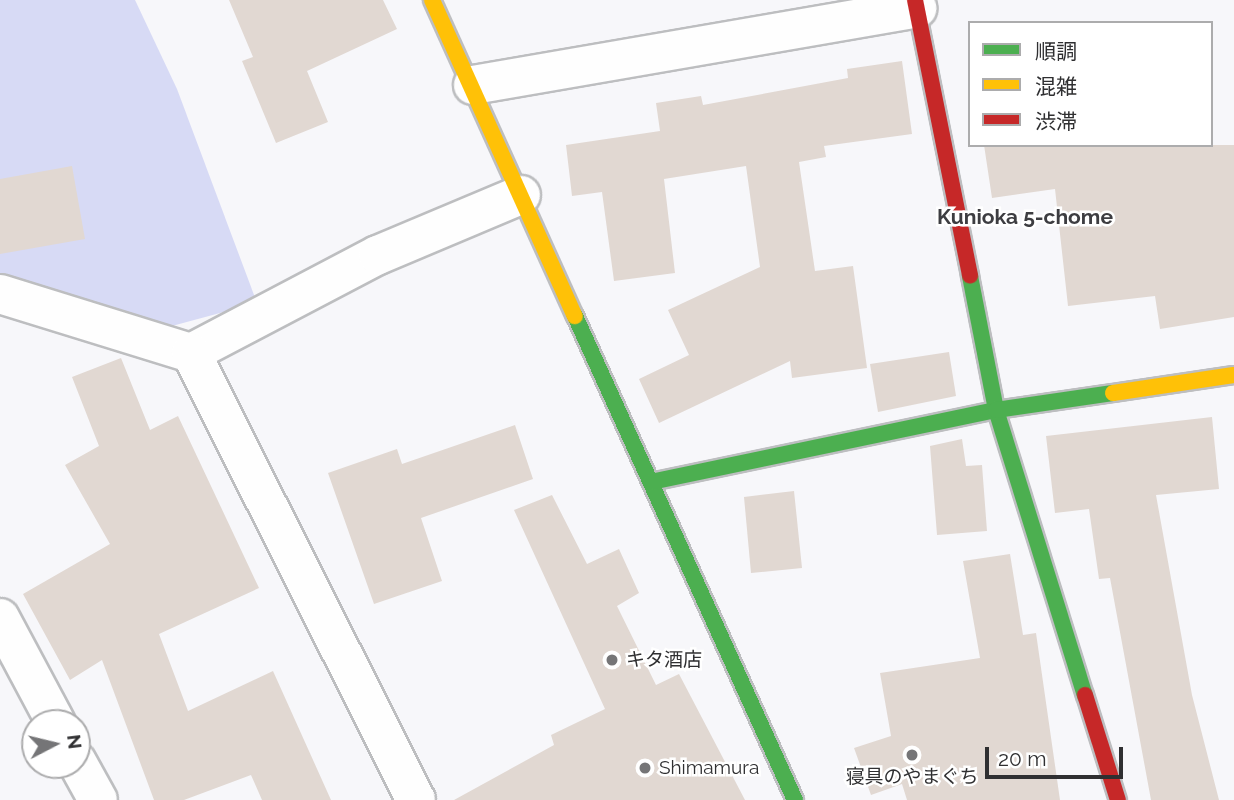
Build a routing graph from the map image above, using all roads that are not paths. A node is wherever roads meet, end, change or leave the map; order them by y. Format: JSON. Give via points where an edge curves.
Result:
{"nodes":[{"id":1,"x":432,"y":0,"type":"edge"},
{"id":2,"x":916,"y":4,"type":"edge"},
{"id":3,"x":473,"y":85,"type":"junction"},
{"id":4,"x":521,"y":195,"type":"junction"},
{"id":5,"x":0,"y":293,"type":"edge"},
{"id":6,"x":191,"y":353,"type":"junction"},
{"id":7,"x":1234,"y":375,"type":"edge"},
{"id":8,"x":996,"y":410,"type":"junction"},
{"id":9,"x":651,"y":482,"type":"junction"},
{"id":10,"x":0,"y":618,"type":"edge"},
{"id":11,"x":49,"y":709,"type":"edge"},
{"id":12,"x":86,"y":779,"type":"edge"},
{"id":13,"x":97,"y":800,"type":"edge"},
{"id":14,"x":416,"y":800,"type":"edge"},
{"id":15,"x":796,"y":800,"type":"edge"},
{"id":16,"x":1118,"y":800,"type":"edge"}],
"edges":[{"from":1,"to":3,"type":"street"},
{"from":2,"to":3,"type":"street"},
{"from":2,"to":8,"type":"street"},
{"from":3,"to":4,"type":"street"},
{"from":4,"to":6,"type":"street","via":[[379,255]]},
{"from":4,"to":9,"type":"street"},
{"from":5,"to":6,"type":"street"},
{"from":6,"to":14,"type":"street"},
{"from":7,"to":8,"type":"street"},
{"from":8,"to":9,"type":"street"},
{"from":8,"to":16,"type":"street"},
{"from":9,"to":15,"type":"street"},
{"from":10,"to":11,"type":"street"},
{"from":12,"to":13,"type":"street"}]}
